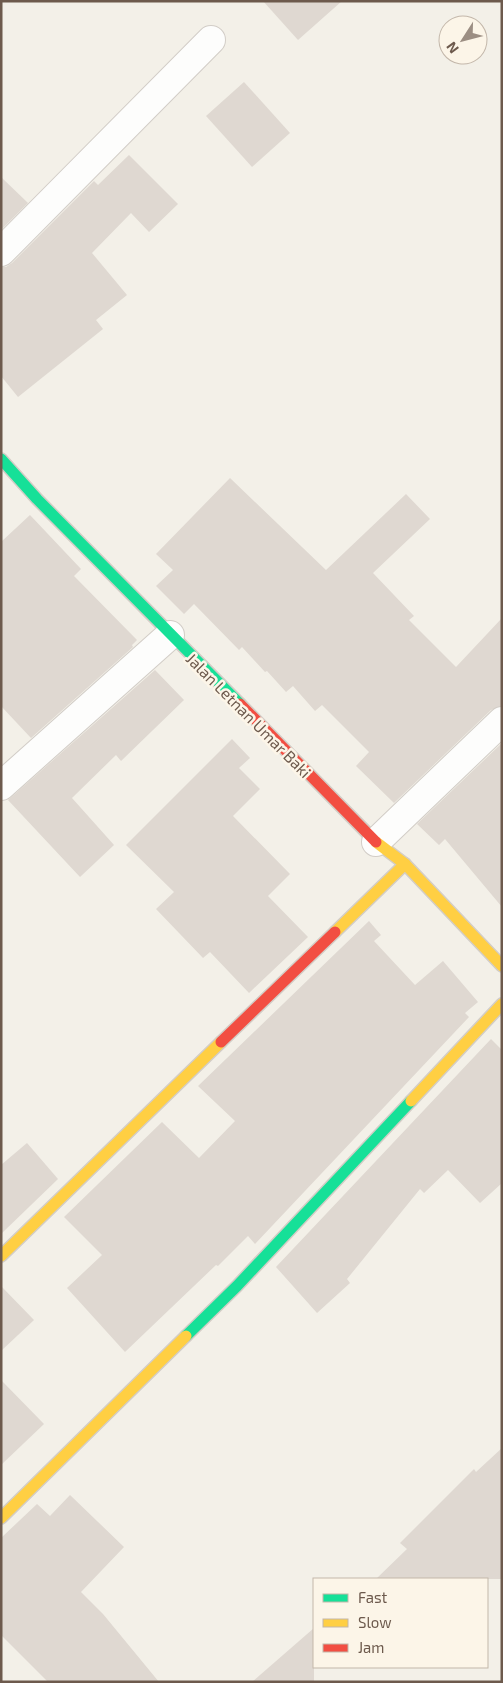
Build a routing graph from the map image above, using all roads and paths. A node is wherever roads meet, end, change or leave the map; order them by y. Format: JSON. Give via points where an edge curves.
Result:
{"nodes":[{"id":1,"x":211,"y":40,"type":"dead end"},
{"id":2,"x":1,"y":252,"type":"edge"},
{"id":3,"x":1,"y":459,"type":"edge"},
{"id":4,"x":170,"y":635,"type":"junction"},
{"id":5,"x":502,"y":721,"type":"edge"},
{"id":6,"x":1,"y":786,"type":"edge"},
{"id":7,"x":376,"y":842,"type":"junction"},
{"id":8,"x":405,"y":864,"type":"junction"},
{"id":9,"x":501,"y":964,"type":"edge"},
{"id":10,"x":502,"y":1004,"type":"edge"},
{"id":11,"x":1,"y":1256,"type":"edge"},
{"id":12,"x":1,"y":1518,"type":"edge"}],
"edges":[{"from":1,"to":2,"type":"street"},
{"from":3,"to":4,"type":"street","name":"Jalan Letnan Umar Baki"},
{"from":4,"to":6,"type":"street"},
{"from":4,"to":7,"type":"street","name":"Jalan Letnan Umar Baki"},
{"from":5,"to":7,"type":"street"},
{"from":7,"to":8,"type":"street","name":"Jalan Letnan Umar Baki"},
{"from":8,"to":9,"type":"street","name":"Jalan Letnan Umar Baki"},
{"from":8,"to":11,"type":"street"},
{"from":10,"to":12,"type":"street","via":[[237,1286]]}]}
